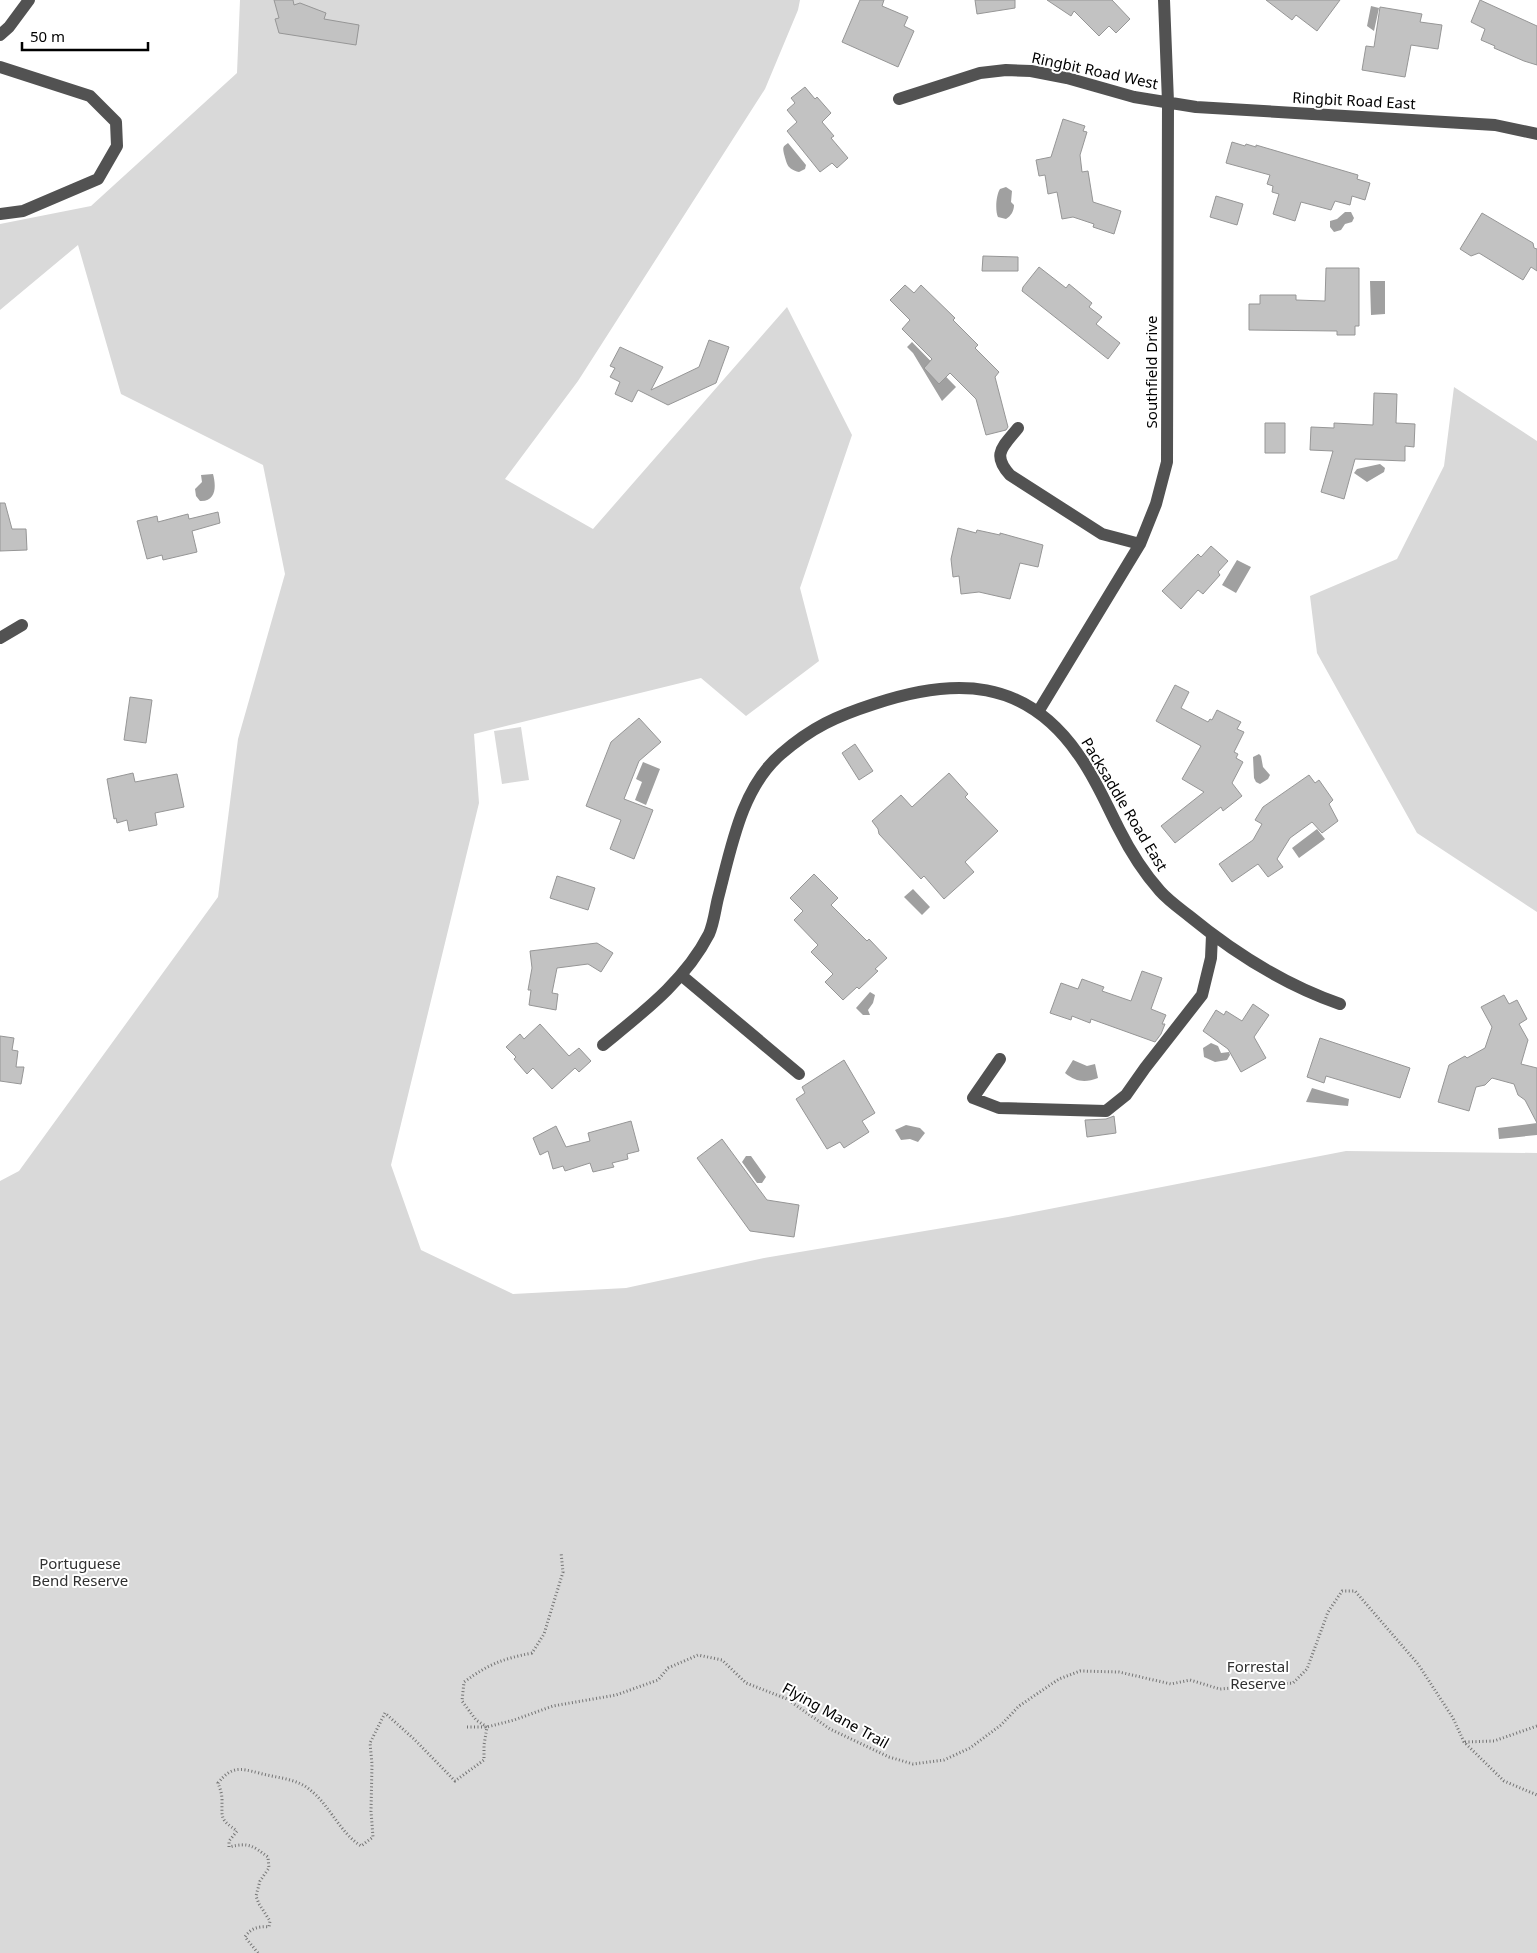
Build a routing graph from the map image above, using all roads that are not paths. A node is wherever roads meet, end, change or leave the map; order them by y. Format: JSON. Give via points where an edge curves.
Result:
{"nodes":[{"id":1,"x":29,"y":0,"type":"edge"},
{"id":2,"x":1164,"y":0,"type":"edge"},
{"id":3,"x":0,"y":34,"type":"edge"},
{"id":4,"x":0,"y":67,"type":"edge"},
{"id":5,"x":899,"y":99,"type":"dead end"},
{"id":6,"x":1168,"y":102,"type":"junction"},
{"id":7,"x":1537,"y":134,"type":"edge"},
{"id":8,"x":0,"y":214,"type":"edge"},
{"id":9,"x":1018,"y":428,"type":"dead end"},
{"id":10,"x":1140,"y":544,"type":"junction"},
{"id":11,"x":22,"y":625,"type":"dead end"},
{"id":12,"x":0,"y":638,"type":"edge"},
{"id":13,"x":1038,"y":712,"type":"junction"},
{"id":14,"x":1212,"y":935,"type":"junction"},
{"id":15,"x":681,"y":975,"type":"junction"},
{"id":16,"x":1340,"y":1004,"type":"dead end"},
{"id":17,"x":603,"y":1045,"type":"dead end"},
{"id":18,"x":1000,"y":1059,"type":"dead end"},
{"id":19,"x":799,"y":1074,"type":"dead end"}],
"edges":[{"from":1,"to":3,"type":"street"},
{"from":2,"to":6,"type":"street","name":"Southfield Drive"},
{"from":4,"to":8,"type":"street","via":[[90,96],[116,122],[117,146],[98,179],[23,211]]},
{"from":5,"to":6,"type":"street","name":"Ringbit Road West","via":[[980,73],[1006,70],[1067,78],[1134,97]]},
{"from":6,"to":7,"type":"street","name":"Ringbit Road East","via":[[1196,107],[1495,125]]},
{"from":6,"to":10,"type":"street","name":"Southfield Drive","via":[[1167,462],[1156,504]]},
{"from":9,"to":10,"type":"street","via":[[1000,451],[1002,467],[1010,476],[1102,534]]},
{"from":10,"to":13,"type":"street","name":"Southfield Drive"},
{"from":11,"to":12,"type":"street"},
{"from":13,"to":14,"type":"street","name":"Packsaddle Road East","via":[[1054,725],[1078,754],[1148,876],[1163,894]]},
{"from":13,"to":15,"type":"street","name":"Packsaddle Road East","via":[[1009,696],[976,687],[936,688],[894,697],[834,718],[804,735],[770,764],[749,797],[710,931],[696,957]]},
{"from":14,"to":16,"type":"street","name":"Packsaddle Road East","via":[[1311,994]]},
{"from":14,"to":18,"type":"street","via":[[1211,958],[1202,994],[1126,1095],[1106,1111],[999,1108],[973,1098]]},
{"from":15,"to":17,"type":"street","name":"Packsaddle Road East","via":[[644,1012]]},
{"from":15,"to":19,"type":"street"}]}
